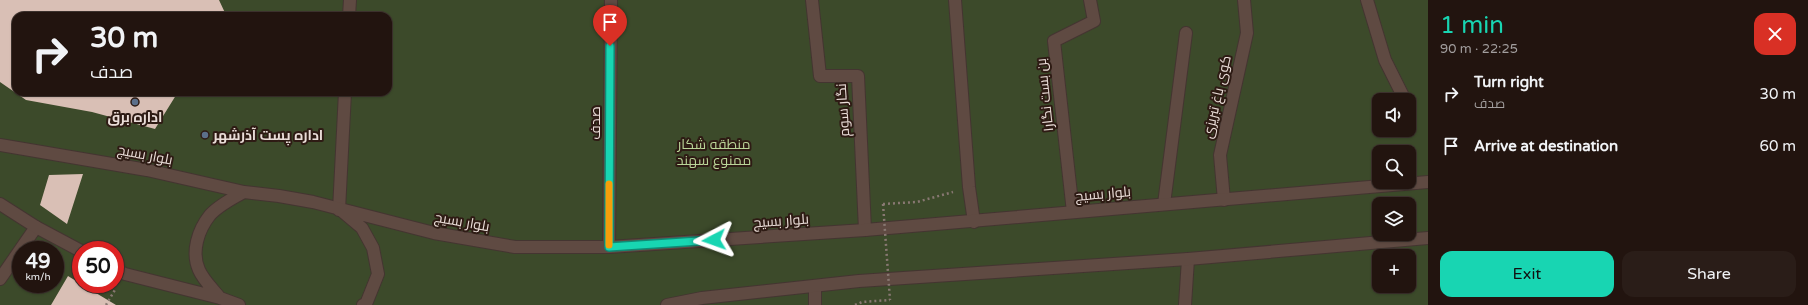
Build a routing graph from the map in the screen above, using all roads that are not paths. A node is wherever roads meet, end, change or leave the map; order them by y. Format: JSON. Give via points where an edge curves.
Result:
{"nodes":[{"id":1,"x":350,"y":0,"type":"edge"},
{"id":2,"x":611,"y":0,"type":"edge"},
{"id":3,"x":812,"y":0,"type":"edge"},
{"id":4,"x":955,"y":0,"type":"edge"},
{"id":5,"x":1090,"y":0,"type":"edge"},
{"id":6,"x":1244,"y":0,"type":"edge"},
{"id":7,"x":1367,"y":0,"type":"edge"},
{"id":8,"x":349,"y":12,"type":"edge"},
{"id":9,"x":1186,"y":33,"type":"dead end"},
{"id":10,"x":1402,"y":93,"type":"edge"},
{"id":11,"x":345,"y":96,"type":"edge"},
{"id":12,"x":0,"y":145,"type":"edge"},
{"id":13,"x":1428,"y":182,"type":"edge"},
{"id":14,"x":244,"y":192,"type":"junction"},
{"id":15,"x":1224,"y":200,"type":"junction"},
{"id":16,"x":0,"y":204,"type":"edge"},
{"id":17,"x":1164,"y":204,"type":"junction"},
{"id":18,"x":339,"y":210,"type":"junction"},
{"id":19,"x":1073,"y":212,"type":"junction"},
{"id":20,"x":974,"y":222,"type":"junction"},
{"id":21,"x":36,"y":228,"type":"junction"},
{"id":22,"x":865,"y":230,"type":"junction"},
{"id":23,"x":1428,"y":238,"type":"edge"},
{"id":24,"x":72,"y":246,"type":"edge"},
{"id":25,"x":609,"y":247,"type":"junction"},
{"id":26,"x":1188,"y":259,"type":"junction"},
{"id":27,"x":124,"y":274,"type":"edge"},
{"id":28,"x":0,"y":279,"type":"edge"},
{"id":29,"x":815,"y":286,"type":"junction"},
{"id":30,"x":220,"y":298,"type":"junction"},
{"id":31,"x":703,"y":301,"type":"edge"},
{"id":32,"x":239,"y":305,"type":"edge"},
{"id":33,"x":363,"y":305,"type":"edge"},
{"id":34,"x":667,"y":305,"type":"edge"},
{"id":35,"x":815,"y":305,"type":"edge"},
{"id":36,"x":1185,"y":305,"type":"edge"}],
"edges":[{"from":1,"to":8,"type":"main road"},
{"from":2,"to":25,"type":"main road","name":"صدف"},
{"from":3,"to":22,"type":"main road","name":"نگار سوم","via":[[820,76],[858,76]]},
{"from":4,"to":20,"type":"main road"},
{"from":5,"to":19,"type":"main road","name":"بن بست نگار۱","via":[[1094,21],[1054,41]]},
{"from":6,"to":15,"type":"main road","name":"کوی باغ تبریزی","via":[[1247,33],[1220,155]]},
{"from":7,"to":10,"type":"main road","via":[[1385,60]]},
{"from":9,"to":17,"type":"main road"},
{"from":11,"to":18,"type":"main road"},
{"from":12,"to":14,"type":"main road","name":"بلوار بسیج","via":[[147,170]]},
{"from":13,"to":15,"type":"main road","name":"بلوار بسیج"},
{"from":14,"to":18,"type":"main road","name":"بلوار بسیج","via":[[286,197]]},
{"from":14,"to":30,"type":"main road","via":[[210,215],[199,234],[195,252],[199,270]]},
{"from":15,"to":17,"type":"main road","name":"بلوار بسیج"},
{"from":16,"to":21,"type":"main road"},
{"from":17,"to":19,"type":"main road","name":"بلوار بسیج"},
{"from":18,"to":25,"type":"main road","name":"بلوار بسیج","via":[[434,233],[515,247]]},
{"from":18,"to":33,"type":"main road","via":[[362,228],[373,248],[378,274],[366,304]]},
{"from":19,"to":20,"type":"main road","name":"بلوار بسیج"},
{"from":20,"to":22,"type":"main road","name":"بلوار بسیج"},
{"from":21,"to":24,"type":"main road"},
{"from":21,"to":28,"type":"main road"},
{"from":22,"to":25,"type":"main road","name":"بلوار بسیج"},
{"from":23,"to":26,"type":"main road"},
{"from":26,"to":29,"type":"main road"},
{"from":26,"to":36,"type":"main road"},
{"from":27,"to":30,"type":"main road"},
{"from":29,"to":31,"type":"main road"},
{"from":29,"to":35,"type":"main road"},
{"from":30,"to":32,"type":"main road"},
{"from":31,"to":34,"type":"main road"}]}
